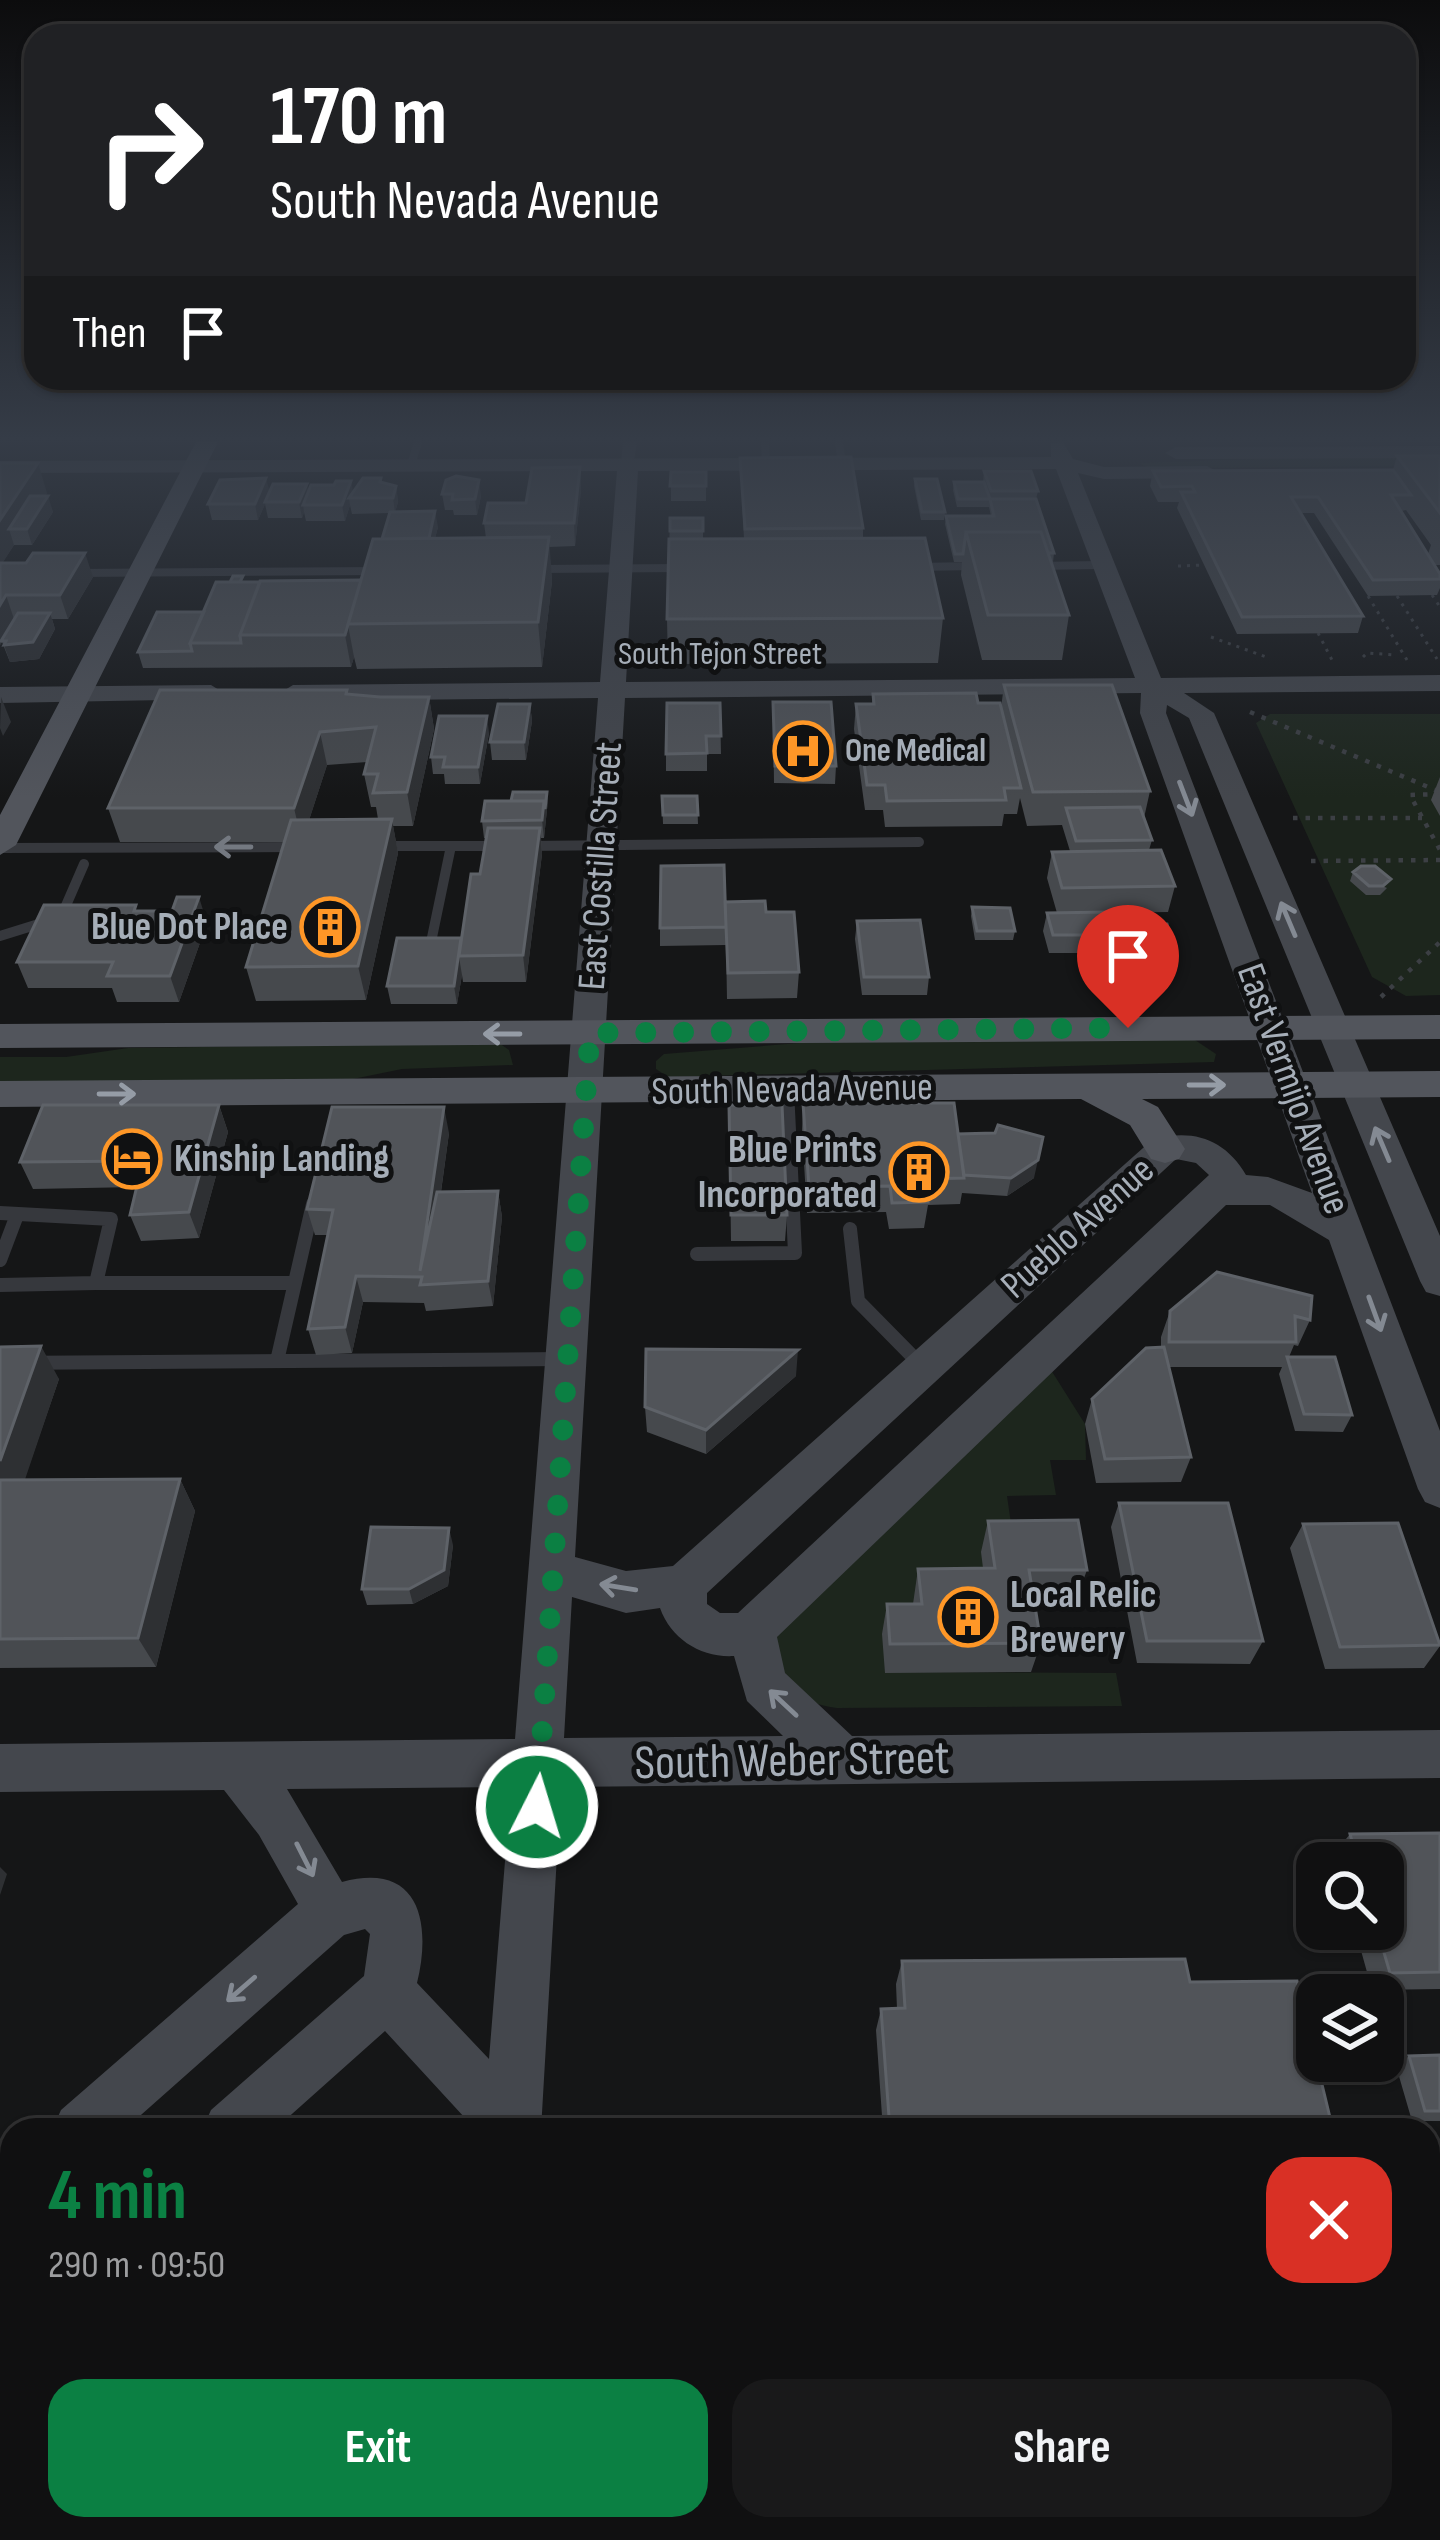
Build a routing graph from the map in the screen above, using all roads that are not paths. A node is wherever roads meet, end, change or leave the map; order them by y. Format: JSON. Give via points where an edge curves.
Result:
{"nodes":[{"id":1,"x":146,"y":561,"type":"edge"},
{"id":2,"x":621,"y":561,"type":"edge"},
{"id":3,"x":1099,"y":561,"type":"edge"},
{"id":4,"x":1101,"y":565,"type":"junction"},
{"id":5,"x":995,"y":566,"type":"edge"},
{"id":6,"x":1017,"y":566,"type":"edge"},
{"id":7,"x":898,"y":567,"type":"edge"},
{"id":8,"x":688,"y":568,"type":"edge"},
{"id":9,"x":620,"y":569,"type":"junction"},
{"id":10,"x":514,"y":570,"type":"edge"},
{"id":11,"x":390,"y":571,"type":"edge"},
{"id":12,"x":68,"y":573,"type":"edge"},
{"id":13,"x":140,"y":573,"type":"junction"},
{"id":14,"x":1440,"y":682,"type":"edge"},
{"id":15,"x":1155,"y":688,"type":"junction"},
{"id":16,"x":613,"y":691,"type":"junction"},
{"id":17,"x":78,"y":694,"type":"junction"},
{"id":18,"x":0,"y":695,"type":"edge"},
{"id":19,"x":10,"y":805,"type":"edge"},
{"id":20,"x":919,"y":842,"type":"dead end"},
{"id":21,"x":602,"y":845,"type":"junction"},
{"id":22,"x":360,"y":846,"type":"edge"},
{"id":23,"x":451,"y":846,"type":"junction"},
{"id":24,"x":0,"y":847,"type":"edge"},
{"id":25,"x":314,"y":847,"type":"edge"},
{"id":26,"x":84,"y":865,"type":"dead end"},
{"id":27,"x":0,"y":936,"type":"edge"},
{"id":28,"x":430,"y":947,"type":"edge"},
{"id":29,"x":1333,"y":1027,"type":"junction"},
{"id":30,"x":1273,"y":1028,"type":"junction"},
{"id":31,"x":1440,"y":1028,"type":"edge"},
{"id":32,"x":590,"y":1033,"type":"junction"},
{"id":33,"x":0,"y":1036,"type":"edge"},
{"id":34,"x":1357,"y":1084,"type":"junction"},
{"id":35,"x":1440,"y":1084,"type":"edge"},
{"id":36,"x":1294,"y":1085,"type":"junction"},
{"id":37,"x":1086,"y":1086,"type":"junction"},
{"id":38,"x":787,"y":1090,"type":"junction"},
{"id":39,"x":586,"y":1093,"type":"junction"},
{"id":40,"x":2,"y":1100,"type":"edge"},
{"id":41,"x":1165,"y":1149,"type":"junction"},
{"id":42,"x":316,"y":1192,"type":"edge"},
{"id":43,"x":1214,"y":1194,"type":"junction"},
{"id":44,"x":0,"y":1213,"type":"edge"},
{"id":45,"x":17,"y":1215,"type":"junction"},
{"id":46,"x":850,"y":1229,"type":"dead end"},
{"id":47,"x":1344,"y":1232,"type":"junction"},
{"id":48,"x":697,"y":1254,"type":"dead end"},
{"id":49,"x":0,"y":1260,"type":"edge"},
{"id":50,"x":1440,"y":1281,"type":"edge"},
{"id":51,"x":96,"y":1283,"type":"junction"},
{"id":52,"x":295,"y":1283,"type":"junction"},
{"id":53,"x":0,"y":1285,"type":"edge"},
{"id":54,"x":568,"y":1359,"type":"junction"},
{"id":55,"x":277,"y":1361,"type":"junction"},
{"id":56,"x":0,"y":1363,"type":"edge"},
{"id":57,"x":924,"y":1368,"type":"junction"},
{"id":58,"x":1440,"y":1489,"type":"edge"},
{"id":59,"x":554,"y":1572,"type":"junction"},
{"id":60,"x":684,"y":1585,"type":"junction"},
{"id":61,"x":752,"y":1630,"type":"junction"},
{"id":62,"x":1440,"y":1754,"type":"edge"},
{"id":63,"x":842,"y":1760,"type":"junction"},
{"id":64,"x":541,"y":1763,"type":"junction"},
{"id":65,"x":236,"y":1766,"type":"junction"},
{"id":66,"x":0,"y":1768,"type":"edge"},
{"id":67,"x":329,"y":1912,"type":"junction"},
{"id":68,"x":387,"y":1992,"type":"junction"},
{"id":69,"x":95,"y":2118,"type":"edge"},
{"id":70,"x":245,"y":2118,"type":"edge"},
{"id":71,"x":503,"y":2118,"type":"edge"},
{"id":72,"x":513,"y":2118,"type":"edge"}],
"edges":[{"from":1,"to":13,"type":"main road"},
{"from":2,"to":9,"type":"street","name":"East Costilla Street"},
{"from":3,"to":4,"type":"street","name":"East Vermijo Avenue"},
{"from":4,"to":6,"type":"lane"},
{"from":4,"to":15,"type":"street","name":"East Vermijo Avenue"},
{"from":5,"to":7,"type":"lane"},
{"from":8,"to":9,"type":"lane"},
{"from":9,"to":10,"type":"lane"},
{"from":9,"to":16,"type":"street","name":"East Costilla Street"},
{"from":11,"to":13,"type":"lane"},
{"from":12,"to":13,"type":"lane"},
{"from":13,"to":17,"type":"main road"},
{"from":14,"to":15,"type":"street","name":"South Tejon Street"},
{"from":15,"to":16,"type":"street","name":"South Tejon Street"},
{"from":29,"to":15,"type":"street","name":"East Vermijo Avenue","one_way":true,"via":[[1201,713]]},
{"from":15,"to":30,"type":"street","name":"East Vermijo Avenue","one_way":true,"via":[[1153,713]]},
{"from":16,"to":17,"type":"street","name":"South Tejon Street"},
{"from":16,"to":21,"type":"street","name":"East Costilla Street"},
{"from":17,"to":18,"type":"street","name":"South Tejon Street"},
{"from":17,"to":19,"type":"main road"},
{"from":19,"to":24,"type":"main road"},
{"from":20,"to":21,"type":"lane"},
{"from":21,"to":23,"type":"lane"},
{"from":21,"to":32,"type":"street","name":"East Costilla Street"},
{"from":22,"to":23,"type":"lane"},
{"from":23,"to":28,"type":"lane"},
{"from":25,"to":24,"type":"lane","one_way":true},
{"from":26,"to":27,"type":"lane","via":[[61,917]]},
{"from":29,"to":30,"type":"main road","name":"South Nevada Avenue"},
{"from":29,"to":31,"type":"main road","name":"South Nevada Avenue"},
{"from":29,"to":34,"type":"street","name":"East Vermijo Avenue"},
{"from":30,"to":32,"type":"main road","name":"South Nevada Avenue"},
{"from":30,"to":36,"type":"street","name":"East Vermijo Avenue"},
{"from":32,"to":33,"type":"main road","name":"South Nevada Avenue","one_way":true},
{"from":32,"to":39,"type":"street","name":"East Costilla Street"},
{"from":34,"to":35,"type":"main road","name":"South Nevada Avenue"},
{"from":34,"to":36,"type":"main road","name":"South Nevada Avenue"},
{"from":50,"to":34,"type":"street","name":"East Vermijo Avenue","one_way":true},
{"from":37,"to":36,"type":"main road","name":"South Nevada Avenue","one_way":true},
{"from":36,"to":47,"type":"street","name":"East Vermijo Avenue"},
{"from":37,"to":38,"type":"main road","name":"South Nevada Avenue"},
{"from":37,"to":41,"type":"main road","via":[[1144,1116]]},
{"from":38,"to":39,"type":"main road","name":"South Nevada Avenue"},
{"from":38,"to":48,"type":"lane","via":[[795,1253]]},
{"from":40,"to":39,"type":"main road","name":"South Nevada Avenue","one_way":true},
{"from":39,"to":54,"type":"street","name":"East Costilla Street"},
{"from":41,"to":43,"type":"street","name":"Pueblo Avenue","via":[[1195,1148],[1221,1161],[1228,1176]]},
{"from":41,"to":57,"type":"street","name":"Pueblo Avenue"},
{"from":42,"to":52,"type":"lane"},
{"from":43,"to":47,"type":"street","via":[[1242,1186],[1273,1190]]},
{"from":43,"to":61,"type":"street","name":"Pueblo Avenue"},
{"from":44,"to":45,"type":"lane"},
{"from":45,"to":49,"type":"lane"},
{"from":45,"to":51,"type":"lane","via":[[111,1219]]},
{"from":46,"to":57,"type":"lane","via":[[859,1301]]},
{"from":47,"to":58,"type":"street","name":"East Vermijo Avenue","one_way":true},
{"from":51,"to":52,"type":"lane"},
{"from":51,"to":53,"type":"lane"},
{"from":52,"to":55,"type":"lane"},
{"from":54,"to":55,"type":"lane"},
{"from":54,"to":59,"type":"street","name":"East Costilla Street"},
{"from":55,"to":56,"type":"lane"},
{"from":57,"to":60,"type":"street","name":"Pueblo Avenue"},
{"from":60,"to":59,"type":"street","one_way":true,"via":[[626,1592]]},
{"from":59,"to":64,"type":"street","name":"East Costilla Street"},
{"from":60,"to":61,"type":"street","via":[[683,1610],[697,1627],[718,1637]]},
{"from":63,"to":61,"type":"street","one_way":true,"via":[[764,1684]]},
{"from":62,"to":63,"type":"street","name":"South Weber Street"},
{"from":63,"to":64,"type":"street","name":"South Weber Street"},
{"from":64,"to":65,"type":"street","name":"South Weber Street"},
{"from":64,"to":72,"type":"street","name":"East Costilla Street"},
{"from":65,"to":66,"type":"street","name":"South Weber Street"},
{"from":65,"to":67,"type":"street","one_way":true,"via":[[275,1809]]},
{"from":67,"to":68,"type":"street","via":[[374,1900],[397,1923]]},
{"from":67,"to":69,"type":"street","one_way":true},
{"from":68,"to":70,"type":"street"},
{"from":68,"to":71,"type":"street"}]}
